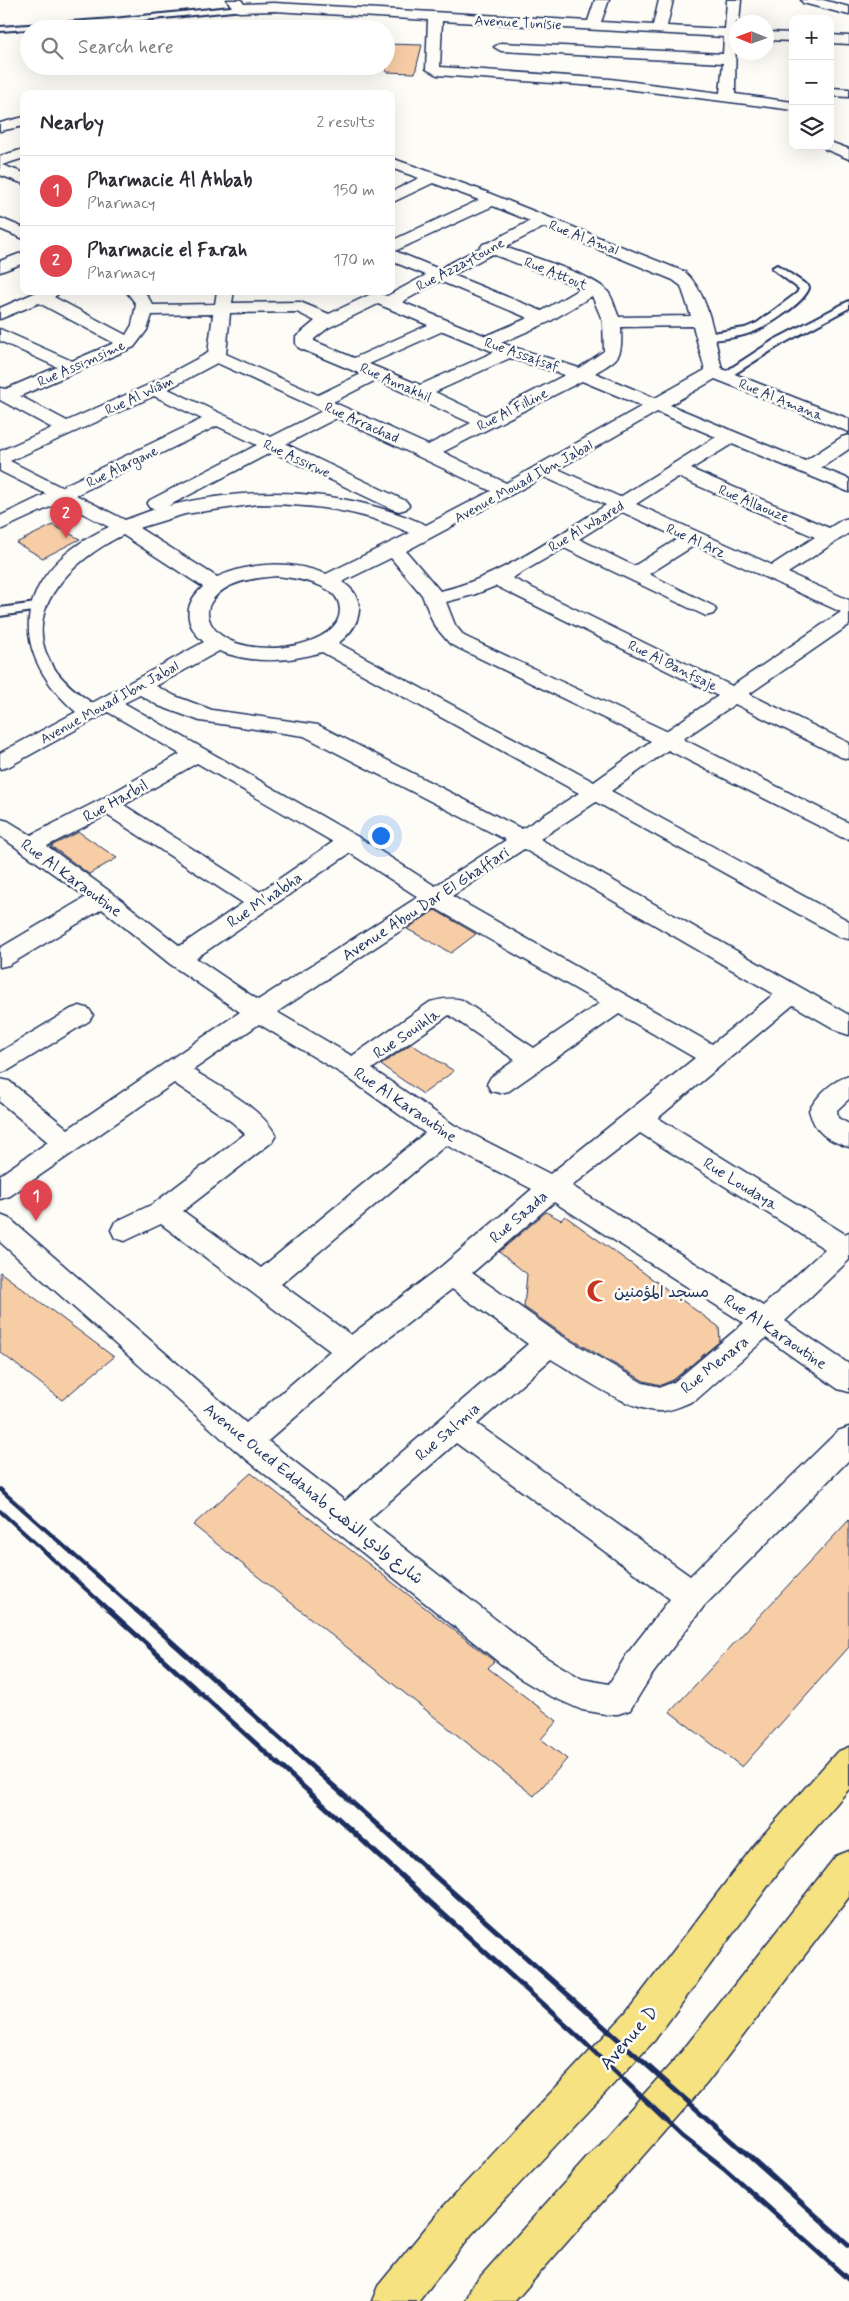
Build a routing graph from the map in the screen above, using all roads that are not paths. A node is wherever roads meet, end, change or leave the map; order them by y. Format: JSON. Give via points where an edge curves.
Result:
{"nodes":[{"id":1,"x":602,"y":0,"type":"edge"},
{"id":2,"x":666,"y":0,"type":"edge"},
{"id":3,"x":734,"y":0,"type":"edge"},
{"id":4,"x":808,"y":0,"type":"edge"},
{"id":5,"x":237,"y":4,"type":"edge"},
{"id":6,"x":353,"y":6,"type":"edge"},
{"id":7,"x":849,"y":11,"type":"edge"},
{"id":8,"x":734,"y":15,"type":"edge"},
{"id":9,"x":435,"y":18,"type":"junction"},
{"id":10,"x":120,"y":20,"type":"edge"},
{"id":11,"x":507,"y":22,"type":"junction"},
{"id":12,"x":593,"y":27,"type":"junction"},
{"id":13,"x":20,"y":28,"type":"edge"},
{"id":14,"x":618,"y":28,"type":"junction"},
{"id":15,"x":0,"y":29,"type":"edge"},
{"id":16,"x":660,"y":30,"type":"junction"},
{"id":17,"x":729,"y":34,"type":"edge"},
{"id":18,"x":774,"y":36,"type":"edge"},
{"id":19,"x":789,"y":37,"type":"edge"},
{"id":20,"x":834,"y":39,"type":"edge"},
{"id":21,"x":849,"y":40,"type":"edge"},
{"id":22,"x":501,"y":47,"type":"junction"},
{"id":23,"x":612,"y":53,"type":"junction"},
{"id":24,"x":729,"y":59,"type":"joint"},
{"id":25,"x":488,"y":75,"type":"junction"},
{"id":26,"x":610,"y":83,"type":"junction"},
{"id":27,"x":834,"y":92,"type":"edge"},
{"id":28,"x":849,"y":93,"type":"edge"},
{"id":29,"x":727,"y":99,"type":"junction"},
{"id":30,"x":789,"y":106,"type":"edge"},
{"id":31,"x":20,"y":122,"type":"edge"},
{"id":32,"x":0,"y":127,"type":"edge"},
{"id":33,"x":834,"y":148,"type":"edge"},
{"id":34,"x":20,"y":154,"type":"edge"},
{"id":35,"x":849,"y":154,"type":"edge"},
{"id":36,"x":0,"y":161,"type":"edge"},
{"id":37,"x":395,"y":164,"type":"edge"},
{"id":38,"x":0,"y":169,"type":"edge"},
{"id":39,"x":20,"y":177,"type":"edge"},
{"id":40,"x":432,"y":178,"type":"junction"},
{"id":41,"x":395,"y":196,"type":"edge"},
{"id":42,"x":490,"y":200,"type":"junction"},
{"id":43,"x":543,"y":221,"type":"junction"},
{"id":44,"x":1,"y":223,"type":"edge"},
{"id":45,"x":20,"y":232,"type":"edge"},
{"id":46,"x":395,"y":245,"type":"edge"},
{"id":47,"x":489,"y":247,"type":"junction"},
{"id":48,"x":395,"y":257,"type":"edge"},
{"id":49,"x":20,"y":259,"type":"edge"},
{"id":50,"x":0,"y":267,"type":"edge"},
{"id":51,"x":777,"y":268,"type":"dead end"},
{"id":52,"x":440,"y":275,"type":"junction"},
{"id":53,"x":593,"y":288,"type":"junction"},
{"id":54,"x":395,"y":294,"type":"edge"},
{"id":55,"x":45,"y":295,"type":"edge"},
{"id":56,"x":49,"y":295,"type":"edge"},
{"id":57,"x":138,"y":295,"type":"edge"},
{"id":58,"x":305,"y":295,"type":"edge"},
{"id":59,"x":369,"y":295,"type":"edge"},
{"id":60,"x":394,"y":295,"type":"edge"},
{"id":61,"x":224,"y":300,"type":"edge"},
{"id":62,"x":382,"y":300,"type":"junction"},
{"id":63,"x":849,"y":304,"type":"edge"},
{"id":64,"x":300,"y":307,"type":"junction"},
{"id":65,"x":144,"y":310,"type":"junction"},
{"id":66,"x":0,"y":314,"type":"edge"},
{"id":67,"x":543,"y":318,"type":"junction"},
{"id":68,"x":330,"y":320,"type":"junction"},
{"id":69,"x":612,"y":322,"type":"junction"},
{"id":70,"x":444,"y":324,"type":"junction"},
{"id":71,"x":702,"y":329,"type":"junction"},
{"id":72,"x":747,"y":331,"type":"junction"},
{"id":73,"x":0,"y":334,"type":"edge"},
{"id":74,"x":128,"y":342,"type":"junction"},
{"id":75,"x":488,"y":342,"type":"junction"},
{"id":76,"x":778,"y":342,"type":"junction"},
{"id":77,"x":614,"y":343,"type":"joint"},
{"id":78,"x":305,"y":344,"type":"joint"},
{"id":79,"x":509,"y":352,"type":"junction"},
{"id":80,"x":217,"y":356,"type":"junction"},
{"id":81,"x":356,"y":364,"type":"junction"},
{"id":82,"x":72,"y":368,"type":"junction"},
{"id":83,"x":377,"y":374,"type":"junction"},
{"id":84,"x":581,"y":374,"type":"junction"},
{"id":85,"x":719,"y":374,"type":"junction"},
{"id":86,"x":154,"y":389,"type":"junction"},
{"id":87,"x":420,"y":392,"type":"junction"},
{"id":88,"x":3,"y":395,"type":"edge"},
{"id":89,"x":318,"y":402,"type":"junction"},
{"id":90,"x":656,"y":406,"type":"junction"},
{"id":91,"x":336,"y":411,"type":"junction"},
{"id":92,"x":216,"y":420,"type":"junction"},
{"id":93,"x":486,"y":423,"type":"junction"},
{"id":94,"x":849,"y":426,"type":"edge"},
{"id":95,"x":66,"y":428,"type":"junction"},
{"id":96,"x":731,"y":436,"type":"junction"},
{"id":97,"x":849,"y":441,"type":"edge"},
{"id":98,"x":270,"y":445,"type":"junction"},
{"id":99,"x":428,"y":452,"type":"junction"},
{"id":100,"x":0,"y":458,"type":"edge"},
{"id":101,"x":0,"y":463,"type":"edge"},
{"id":102,"x":806,"y":469,"type":"junction"},
{"id":103,"x":545,"y":470,"type":"junction"},
{"id":104,"x":677,"y":470,"type":"junction"},
{"id":105,"x":849,"y":486,"type":"edge"},
{"id":106,"x":505,"y":490,"type":"junction"},
{"id":107,"x":62,"y":495,"type":"junction"},
{"id":108,"x":621,"y":505,"type":"junction"},
{"id":109,"x":0,"y":524,"type":"edge"},
{"id":110,"x":849,"y":524,"type":"edge"},
{"id":111,"x":121,"y":526,"type":"junction"},
{"id":112,"x":434,"y":529,"type":"junction"},
{"id":113,"x":830,"y":536,"type":"junction"},
{"id":114,"x":693,"y":538,"type":"junction"},
{"id":115,"x":564,"y":540,"type":"junction"},
{"id":116,"x":395,"y":551,"type":"junction"},
{"id":117,"x":772,"y":574,"type":"junction"},
{"id":118,"x":634,"y":575,"type":"junction"},
{"id":119,"x":497,"y":578,"type":"junction"},
{"id":120,"x":328,"y":582,"type":"junction"},
{"id":121,"x":216,"y":586,"type":"junction"},
{"id":122,"x":434,"y":598,"type":"junction"},
{"id":123,"x":36,"y":607,"type":"junction"},
{"id":124,"x":849,"y":608,"type":"edge"},
{"id":125,"x":706,"y":610,"type":"dead end"},
{"id":126,"x":0,"y":612,"type":"edge"},
{"id":127,"x":849,"y":616,"type":"edge"},
{"id":128,"x":218,"y":643,"type":"junction"},
{"id":129,"x":322,"y":643,"type":"junction"},
{"id":130,"x":140,"y":686,"type":"junction"},
{"id":131,"x":734,"y":695,"type":"junction"},
{"id":132,"x":99,"y":708,"type":"junction"},
{"id":133,"x":666,"y":740,"type":"junction"},
{"id":134,"x":849,"y":752,"type":"edge"},
{"id":135,"x":198,"y":753,"type":"junction"},
{"id":136,"x":0,"y":762,"type":"edge"},
{"id":137,"x":594,"y":793,"type":"junction"},
{"id":138,"x":108,"y":805,"type":"junction"},
{"id":139,"x":0,"y":826,"type":"edge"},
{"id":140,"x":849,"y":832,"type":"edge"},
{"id":141,"x":523,"y":839,"type":"junction"},
{"id":142,"x":350,"y":842,"type":"junction"},
{"id":143,"x":30,"y":845,"type":"junction"},
{"id":144,"x":435,"y":897,"type":"junction"},
{"id":145,"x":103,"y":898,"type":"junction"},
{"id":146,"x":258,"y":902,"type":"junction"},
{"id":147,"x":849,"y":930,"type":"edge"},
{"id":148,"x":179,"y":958,"type":"junction"},
{"id":149,"x":0,"y":959,"type":"edge"},
{"id":150,"x":791,"y":993,"type":"junction"},
{"id":151,"x":619,"y":1002,"type":"junction"},
{"id":152,"x":258,"y":1012,"type":"junction"},
{"id":153,"x":80,"y":1015,"type":"dead end"},
{"id":154,"x":849,"y":1026,"type":"edge"},
{"id":155,"x":714,"y":1057,"type":"junction"},
{"id":156,"x":535,"y":1062,"type":"junction"},
{"id":157,"x":0,"y":1064,"type":"edge"},
{"id":158,"x":173,"y":1069,"type":"junction"},
{"id":159,"x":353,"y":1069,"type":"junction"},
{"id":160,"x":500,"y":1084,"type":"dead end"},
{"id":161,"x":849,"y":1085,"type":"edge"},
{"id":162,"x":0,"y":1088,"type":"edge"},
{"id":163,"x":639,"y":1120,"type":"junction"},
{"id":164,"x":444,"y":1132,"type":"junction"},
{"id":165,"x":849,"y":1137,"type":"edge"},
{"id":166,"x":66,"y":1142,"type":"junction"},
{"id":167,"x":552,"y":1187,"type":"junction"},
{"id":168,"x":0,"y":1189,"type":"edge"},
{"id":169,"x":163,"y":1211,"type":"junction"},
{"id":170,"x":0,"y":1226,"type":"edge"},
{"id":171,"x":125,"y":1230,"type":"dead end"},
{"id":172,"x":846,"y":1245,"type":"edge"},
{"id":173,"x":452,"y":1274,"type":"junction"},
{"id":174,"x":260,"y":1285,"type":"junction"},
{"id":175,"x":765,"y":1322,"type":"junction"},
{"id":176,"x":549,"y":1343,"type":"junction"},
{"id":177,"x":352,"y":1351,"type":"junction"},
{"id":178,"x":849,"y":1380,"type":"edge"},
{"id":179,"x":454,"y":1425,"type":"junction"},
{"id":180,"x":849,"y":1440,"type":"edge"},
{"id":181,"x":246,"y":1441,"type":"junction"},
{"id":182,"x":346,"y":1520,"type":"junction"},
{"id":183,"x":692,"y":1596,"type":"junction"},
{"id":184,"x":849,"y":1763,"type":"edge"},
{"id":185,"x":849,"y":1868,"type":"edge"},
{"id":186,"x":393,"y":2301,"type":"edge"},
{"id":187,"x":487,"y":2301,"type":"edge"}],
"edges":[{"from":1,"to":12,"type":"street"},
{"from":2,"to":16,"type":"street"},
{"from":3,"to":8,"type":"street"},
{"from":4,"to":7,"type":"street"},
{"from":5,"to":6,"type":"street","name":"Avenue Tunisie","via":[[274,8]]},
{"from":5,"to":10,"type":"lane","name":"Avenue Tunisie"},
{"from":6,"to":9,"type":"street","name":"Avenue Tunisie"},
{"from":9,"to":11,"type":"street","name":"Avenue Tunisie","via":[[481,13]]},
{"from":9,"to":25,"type":"street","via":[[433,69]]},
{"from":11,"to":12,"type":"street","name":"Avenue Tunisie"},
{"from":11,"to":22,"type":"street"},
{"from":12,"to":14,"type":"street","name":"Avenue Tunisie"},
{"from":13,"to":15,"type":"lane","name":"Avenue Tunisie"},
{"from":14,"to":16,"type":"street","name":"Avenue Tunisie"},
{"from":14,"to":23,"type":"street"},
{"from":16,"to":17,"type":"street","name":"Avenue Tunisie"},
{"from":18,"to":19,"type":"street"},
{"from":20,"to":21,"type":"street"},
{"from":22,"to":23,"type":"street"},
{"from":22,"to":25,"type":"street"},
{"from":23,"to":24,"type":"street"},
{"from":23,"to":26,"type":"street"},
{"from":24,"to":29,"type":"street"},
{"from":25,"to":26,"type":"street"},
{"from":26,"to":29,"type":"street"},
{"from":27,"to":28,"type":"street"},
{"from":29,"to":30,"type":"street"},
{"from":31,"to":32,"type":"street"},
{"from":33,"to":35,"type":"street"},
{"from":34,"to":36,"type":"street"},
{"from":37,"to":40,"type":"street","name":"Rue Al Amal"},
{"from":38,"to":39,"type":"street"},
{"from":40,"to":41,"type":"street"},
{"from":40,"to":42,"type":"street","name":"Rue Al Amal"},
{"from":42,"to":43,"type":"street","name":"Rue Al Amal"},
{"from":42,"to":46,"type":"street"},
{"from":43,"to":47,"type":"street","name":"Rue Azzaytoune"},
{"from":43,"to":71,"type":"street","name":"Rue Al Amal","via":[[680,276],[692,290]]},
{"from":44,"to":45,"type":"street"},
{"from":47,"to":52,"type":"street","name":"Rue Azzaytoune"},
{"from":47,"to":53,"type":"street","name":"Rue Attout"},
{"from":48,"to":52,"type":"street"},
{"from":49,"to":50,"type":"street"},
{"from":51,"to":72,"type":"lane","via":[[799,282],[804,288],[802,294],[761,326]]},
{"from":52,"to":54,"type":"street","name":"Rue Azzaytoune"},
{"from":52,"to":67,"type":"street"},
{"from":53,"to":67,"type":"street"},
{"from":53,"to":69,"type":"street","name":"Rue Attout","via":[[606,302]]},
{"from":55,"to":66,"type":"street"},
{"from":56,"to":74,"type":"street"},
{"from":57,"to":65,"type":"street","via":[[145,303]]},
{"from":58,"to":64,"type":"street"},
{"from":59,"to":62,"type":"street","name":"Rue Assafsaf"},
{"from":60,"to":62,"type":"street","name":"Rue Azzaytoune"},
{"from":61,"to":64,"type":"street"},
{"from":61,"to":65,"type":"street"},
{"from":61,"to":80,"type":"street"},
{"from":62,"to":68,"type":"street","name":"Rue Azzaytoune"},
{"from":62,"to":70,"type":"street","name":"Rue Assafsaf"},
{"from":63,"to":76,"type":"lane"},
{"from":64,"to":68,"type":"street"},
{"from":65,"to":74,"type":"street","name":"Rue Assimsime","via":[[139,331]]},
{"from":67,"to":75,"type":"street"},
{"from":68,"to":78,"type":"street","name":"Rue Azzaytoune","via":[[306,334]]},
{"from":69,"to":71,"type":"street"},
{"from":69,"to":77,"type":"street","name":"Rue Attout"},
{"from":70,"to":75,"type":"street","name":"Rue Assafsaf"},
{"from":70,"to":81,"type":"street"},
{"from":71,"to":72,"type":"lane"},
{"from":71,"to":85,"type":"street","name":"Rue Al Amal"},
{"from":72,"to":76,"type":"lane"},
{"from":73,"to":82,"type":"street"},
{"from":74,"to":82,"type":"street","name":"Rue Assimsime"},
{"from":75,"to":79,"type":"street","name":"Rue Assafsaf"},
{"from":76,"to":85,"type":"lane"},
{"from":77,"to":84,"type":"street","name":"Rue Al Filline","via":[[609,357]]},
{"from":78,"to":81,"type":"street","name":"Rue Annakhil"},
{"from":79,"to":84,"type":"street","name":"Rue Assafsaf"},
{"from":79,"to":87,"type":"street"},
{"from":80,"to":86,"type":"street","name":"Rue Al Wiâm"},
{"from":80,"to":89,"type":"street","name":"Rue Arrachad"},
{"from":81,"to":83,"type":"street","name":"Rue Annakhil"},
{"from":82,"to":88,"type":"street","name":"Rue Assimsime"},
{"from":83,"to":87,"type":"street","name":"Rue Annakhil"},
{"from":83,"to":89,"type":"street"},
{"from":84,"to":90,"type":"street","name":"Rue Assafsaf"},
{"from":84,"to":93,"type":"street","name":"Rue Al Filline"},
{"from":85,"to":90,"type":"street","name":"Avenue Mouad Ibn Jabal"},
{"from":85,"to":94,"type":"street","name":"Rue Al Amana"},
{"from":86,"to":92,"type":"street","name":"Rue Assirwe"},
{"from":86,"to":95,"type":"street","name":"Rue Al Wiâm"},
{"from":87,"to":93,"type":"street","name":"Rue Annakhil"},
{"from":88,"to":95,"type":"street"},
{"from":89,"to":91,"type":"street","name":"Rue Arrachad"},
{"from":90,"to":96,"type":"street"},
{"from":90,"to":103,"type":"street","name":"Avenue Mouad Ibn Jabal"},
{"from":91,"to":98,"type":"street"},
{"from":91,"to":99,"type":"street","name":"Rue Arrachad"},
{"from":92,"to":98,"type":"street","name":"Rue Assirwe"},
{"from":92,"to":107,"type":"street","name":"Rue Alargane"},
{"from":93,"to":99,"type":"street","name":"Rue Al Filline"},
{"from":95,"to":100,"type":"street","name":"Rue Al Wiâm"},
{"from":96,"to":102,"type":"street"},
{"from":96,"to":104,"type":"street","name":"Rue Al Waared"},
{"from":97,"to":102,"type":"street"},
{"from":98,"to":111,"type":"street"},
{"from":98,"to":112,"type":"street","name":"Rue Assirwe"},
{"from":99,"to":106,"type":"street","name":"Rue Arrachad"},
{"from":101,"to":107,"type":"street"},
{"from":102,"to":105,"type":"street"},
{"from":103,"to":106,"type":"street","name":"Avenue Mouad Ibn Jabal"},
{"from":103,"to":108,"type":"street","name":"Rue Al Arz"},
{"from":104,"to":108,"type":"street","name":"Rue Al Waared"},
{"from":104,"to":113,"type":"street","name":"Rue Allaouze"},
{"from":106,"to":112,"type":"street","name":"Avenue Mouad Ibn Jabal"},
{"from":107,"to":109,"type":"street","name":"Rue Alargane"},
{"from":107,"to":111,"type":"street"},
{"from":108,"to":114,"type":"street","name":"Rue Al Arz"},
{"from":108,"to":115,"type":"street","name":"Rue Al Waared"},
{"from":110,"to":113,"type":"street"},
{"from":111,"to":112,"type":"street","via":[[201,504],[287,499],[356,507]]},
{"from":111,"to":121,"type":"street"},
{"from":111,"to":123,"type":"street","via":[[67,562],[48,584]]},
{"from":112,"to":116,"type":"street","name":"Avenue Mouad Ibn Jabal"},
{"from":113,"to":117,"type":"street"},
{"from":114,"to":117,"type":"street","name":"Rue Al Arz"},
{"from":114,"to":118,"type":"street"},
{"from":115,"to":118,"type":"street"},
{"from":115,"to":119,"type":"street","name":"Rue Al Waared"},
{"from":116,"to":120,"type":"street","name":"Avenue Mouad Ibn Jabal"},
{"from":116,"to":122,"type":"street"},
{"from":117,"to":124,"type":"street","name":"Rue Al Arz"},
{"from":118,"to":125,"type":"street"},
{"from":119,"to":122,"type":"street","name":"Rue Al Waared","via":[[466,591]]},
{"from":119,"to":131,"type":"street","name":"Rue Al Banfsaje"},
{"from":120,"to":121,"type":"street","via":[[307,574],[277,570],[247,574]]},
{"from":120,"to":129,"type":"street","via":[[344,595],[350,612],[342,629]]},
{"from":121,"to":128,"type":"street","via":[[203,598],[197,615],[201,628]]},
{"from":122,"to":133,"type":"street","via":[[445,628],[457,640]]},
{"from":123,"to":126,"type":"lane"},
{"from":123,"to":132,"type":"street","via":[[32,631],[39,663],[55,686],[70,700]]},
{"from":127,"to":131,"type":"street","name":"Avenue Abou Dar El Ghaffari"},
{"from":128,"to":129,"type":"street","via":[[269,654],[300,651]]},
{"from":128,"to":130,"type":"street","name":"Avenue Mouad Ibn Jabal"},
{"from":129,"to":137,"type":"street"},
{"from":130,"to":132,"type":"street","name":"Avenue Mouad Ibn Jabal"},
{"from":130,"to":141,"type":"street","via":[[167,701],[208,716],[310,730]]},
{"from":131,"to":133,"type":"street","name":"Avenue Abou Dar El Ghaffari"},
{"from":131,"to":134,"type":"street","name":"Rue Al Banfsaje"},
{"from":132,"to":135,"type":"street"},
{"from":132,"to":136,"type":"street","name":"Avenue Mouad Ibn Jabal"},
{"from":133,"to":137,"type":"street","name":"Avenue Abou Dar El Ghaffari"},
{"from":133,"to":140,"type":"street"},
{"from":135,"to":138,"type":"street","name":"Rue Harbil"},
{"from":135,"to":142,"type":"street"},
{"from":137,"to":141,"type":"street","name":"Avenue Abou Dar El Ghaffari"},
{"from":137,"to":147,"type":"street"},
{"from":138,"to":143,"type":"street","name":"Rue Harbil"},
{"from":138,"to":146,"type":"street"},
{"from":139,"to":143,"type":"street","name":"Rue Al Karaoutine"},
{"from":141,"to":144,"type":"street","name":"Avenue Abou Dar El Ghaffari"},
{"from":141,"to":150,"type":"street"},
{"from":142,"to":144,"type":"street"},
{"from":142,"to":146,"type":"street","name":"Rue M'nabha"},
{"from":143,"to":145,"type":"street","name":"Rue Al Karaoutine"},
{"from":144,"to":151,"type":"street"},
{"from":144,"to":152,"type":"street","name":"Avenue Abou Dar El Ghaffari"},
{"from":145,"to":148,"type":"street","name":"Rue Al Karaoutine"},
{"from":145,"to":149,"type":"street"},
{"from":146,"to":148,"type":"street","name":"Rue M'nabha"},
{"from":148,"to":152,"type":"street","name":"Rue Al Karaoutine"},
{"from":150,"to":154,"type":"street"},
{"from":150,"to":155,"type":"street","name":"Rue Saada"},
{"from":151,"to":155,"type":"street"},
{"from":151,"to":156,"type":"street"},
{"from":152,"to":158,"type":"street","name":"Avenue Abou Dar El Ghaffari"},
{"from":152,"to":159,"type":"street","name":"Rue Al Karaoutine"},
{"from":153,"to":157,"type":"street"},
{"from":155,"to":163,"type":"street","name":"Rue Saada"},
{"from":156,"to":159,"type":"street","name":"Rue Souihla","via":[[452,1006],[439,1008]]},
{"from":156,"to":160,"type":"street"},
{"from":158,"to":166,"type":"street","name":"Avenue Abou Dar El Ghaffari"},
{"from":158,"to":169,"type":"street","via":[[242,1115],[262,1135]]},
{"from":159,"to":164,"type":"street","name":"Rue Al Karaoutine"},
{"from":161,"to":165,"type":"street","via":[[828,1101],[823,1110],[826,1123]]},
{"from":162,"to":166,"type":"street"},
{"from":163,"to":167,"type":"street","name":"Rue Saada"},
{"from":163,"to":172,"type":"street","name":"Rue Loudaya"},
{"from":164,"to":167,"type":"street","name":"Rue Al Karaoutine"},
{"from":164,"to":174,"type":"street"},
{"from":166,"to":168,"type":"street","name":"Avenue Abou Dar El Ghaffari"},
{"from":167,"to":173,"type":"street","name":"Rue Saada"},
{"from":167,"to":175,"type":"street","name":"Rue Al Karaoutine"},
{"from":169,"to":171,"type":"street"},
{"from":169,"to":174,"type":"street"},
{"from":170,"to":181,"type":"street","name":"Avenue Oued Eddahab شارع وادي الذهب"},
{"from":172,"to":175,"type":"street","name":"Rue Menara"},
{"from":173,"to":176,"type":"street","name":"Rue Menara"},
{"from":173,"to":177,"type":"street","name":"Rue Saada"},
{"from":174,"to":177,"type":"street"},
{"from":175,"to":176,"type":"street","name":"Rue Menara","via":[[684,1391],[660,1399],[636,1394]]},
{"from":175,"to":178,"type":"street","name":"Rue Al Karaoutine"},
{"from":176,"to":179,"type":"street","name":"Rue Salmia"},
{"from":177,"to":181,"type":"street","name":"Rue Saada"},
{"from":179,"to":182,"type":"street","name":"Rue Salmia"},
{"from":179,"to":183,"type":"street"},
{"from":180,"to":183,"type":"street"},
{"from":181,"to":182,"type":"street","name":"Avenue Oued Eddahab شارع وادي الذهب"},
{"from":182,"to":183,"type":"street","name":"Avenue Oued Eddahab شارع وادي الذهب","via":[[528,1665],[560,1685],[594,1698],[618,1699]]},
{"from":184,"to":186,"type":"main road","name":"Avenue D","via":[[769,1855],[640,2027],[457,2221]]},
{"from":185,"to":187,"type":"main road","via":[[693,2069]]}]}
